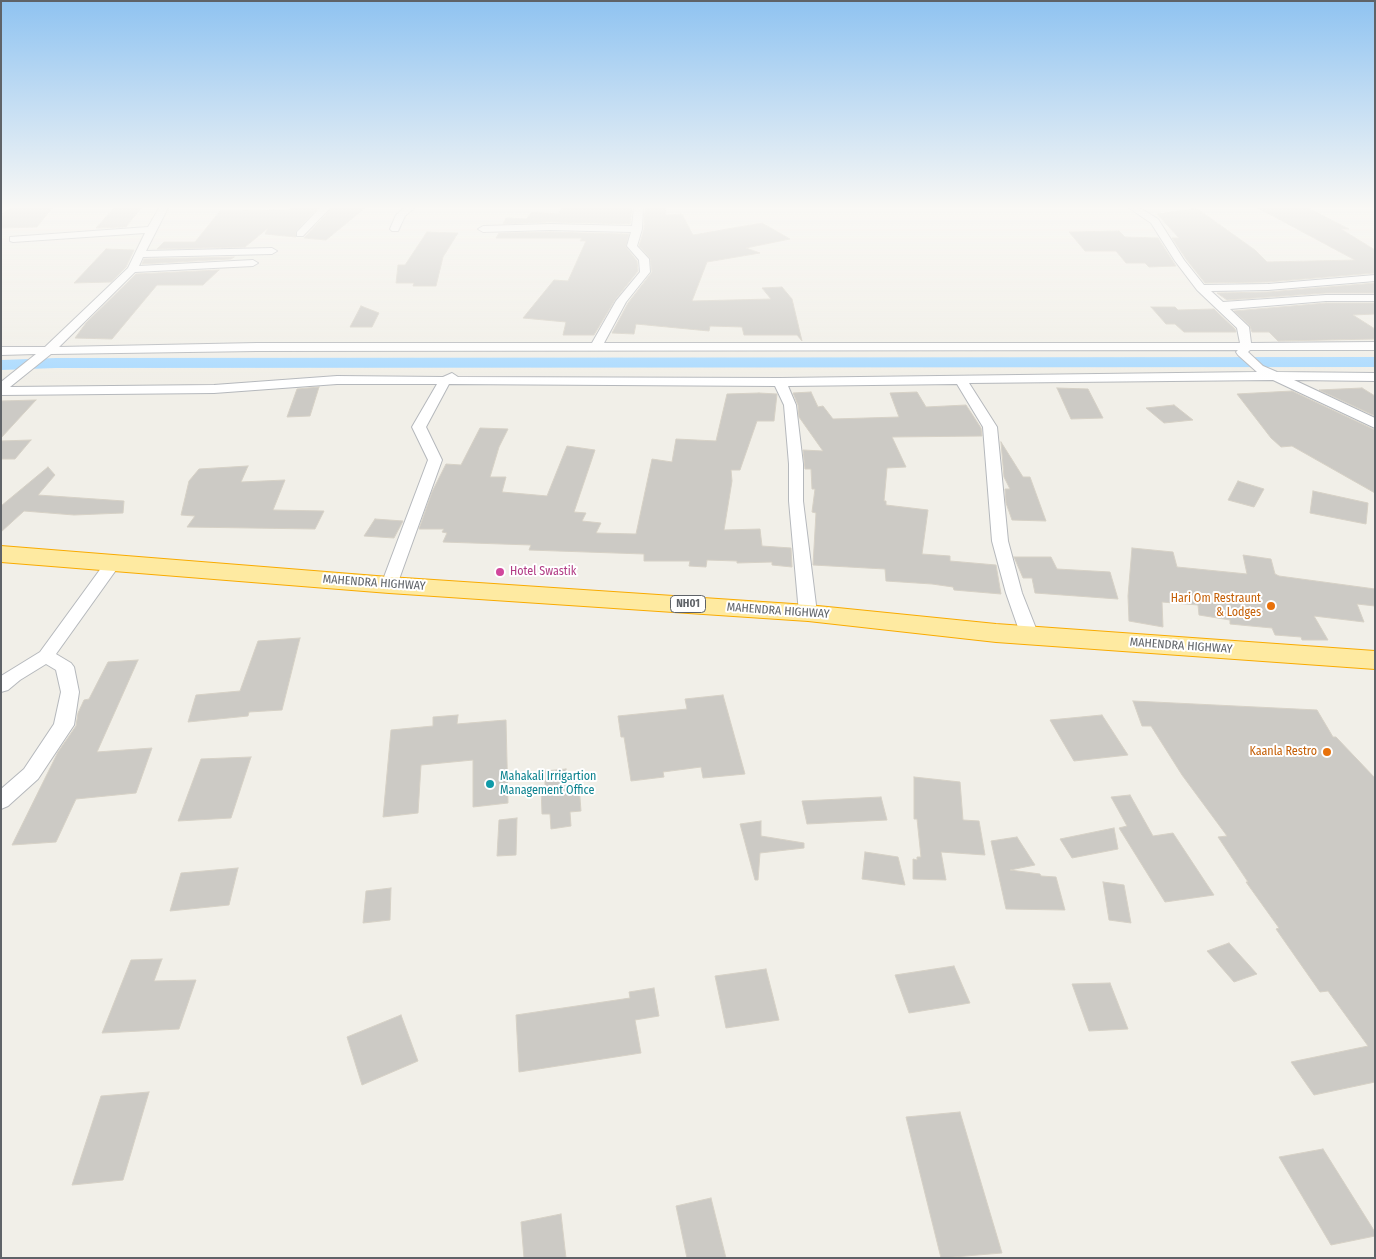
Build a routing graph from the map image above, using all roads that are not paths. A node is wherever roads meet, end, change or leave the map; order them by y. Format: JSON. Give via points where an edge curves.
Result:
{"nodes":[{"id":1,"x":171,"y":267,"type":"edge"},
{"id":2,"x":645,"y":267,"type":"edge"},
{"id":3,"x":1184,"y":267,"type":"edge"},
{"id":4,"x":132,"y":269,"type":"joint"},
{"id":5,"x":1375,"y":278,"type":"edge"},
{"id":6,"x":1201,"y":288,"type":"junction"},
{"id":7,"x":1375,"y":298,"type":"edge"},
{"id":8,"x":1220,"y":306,"type":"junction"},
{"id":9,"x":1375,"y":346,"type":"edge"},
{"id":10,"x":596,"y":347,"type":"junction"},
{"id":11,"x":1,"y":351,"type":"edge"},
{"id":12,"x":1246,"y":351,"type":"junction"},
{"id":13,"x":42,"y":355,"type":"junction"},
{"id":14,"x":1273,"y":376,"type":"junction"},
{"id":15,"x":1375,"y":377,"type":"edge"},
{"id":16,"x":448,"y":379,"type":"junction"},
{"id":17,"x":961,"y":380,"type":"junction"},
{"id":18,"x":780,"y":382,"type":"junction"},
{"id":19,"x":1,"y":389,"type":"edge"},
{"id":20,"x":1375,"y":424,"type":"edge"},
{"id":21,"x":1,"y":554,"type":"edge"},
{"id":22,"x":113,"y":563,"type":"junction"},
{"id":23,"x":390,"y":584,"type":"junction"},
{"id":24,"x":808,"y":612,"type":"junction"},
{"id":25,"x":1030,"y":636,"type":"junction"},
{"id":26,"x":46,"y":656,"type":"junction"},
{"id":27,"x":1375,"y":660,"type":"edge"},
{"id":28,"x":1,"y":686,"type":"edge"},
{"id":29,"x":1,"y":801,"type":"edge"}],
"edges":[{"from":1,"to":4,"type":"street"},
{"from":2,"to":10,"type":"street","via":[[645,272],[621,301]]},
{"from":3,"to":6,"type":"street"},
{"from":4,"to":13,"type":"street"},
{"from":5,"to":6,"type":"street","via":[[1268,287]]},
{"from":6,"to":8,"type":"street"},
{"from":7,"to":8,"type":"street","via":[[1326,298]]},
{"from":8,"to":12,"type":"street","via":[[1243,327]]},
{"from":9,"to":12,"type":"street"},
{"from":10,"to":12,"type":"street"},
{"from":10,"to":13,"type":"street","via":[[257,347]]},
{"from":11,"to":13,"type":"street"},
{"from":12,"to":14,"type":"street","via":[[1259,369]]},
{"from":13,"to":19,"type":"street"},
{"from":14,"to":15,"type":"street"},
{"from":14,"to":17,"type":"street"},
{"from":14,"to":20,"type":"street"},
{"from":16,"to":18,"type":"street"},
{"from":16,"to":19,"type":"street","via":[[337,380],[214,389]]},
{"from":16,"to":23,"type":"street","via":[[419,426],[435,460]]},
{"from":17,"to":18,"type":"street"},
{"from":17,"to":25,"type":"street","via":[[990,427],[1000,541]]},
{"from":18,"to":24,"type":"street","via":[[790,405]]},
{"from":21,"to":22,"type":"highway","name":"MAHENDRA HIGHWAY","number":"NH01"},
{"from":22,"to":23,"type":"highway","name":"MAHENDRA HIGHWAY","number":"NH01"},
{"from":22,"to":26,"type":"street"},
{"from":23,"to":24,"type":"highway","name":"MAHENDRA HIGHWAY","number":"NH01"},
{"from":24,"to":25,"type":"highway","name":"MAHENDRA HIGHWAY","number":"NH01"},
{"from":25,"to":27,"type":"highway","name":"MAHENDRA HIGHWAY","number":"NH01"},
{"from":26,"to":28,"type":"street"},
{"from":26,"to":29,"type":"street","via":[[65,667],[70,692],[64,725],[31,774]]}]}
